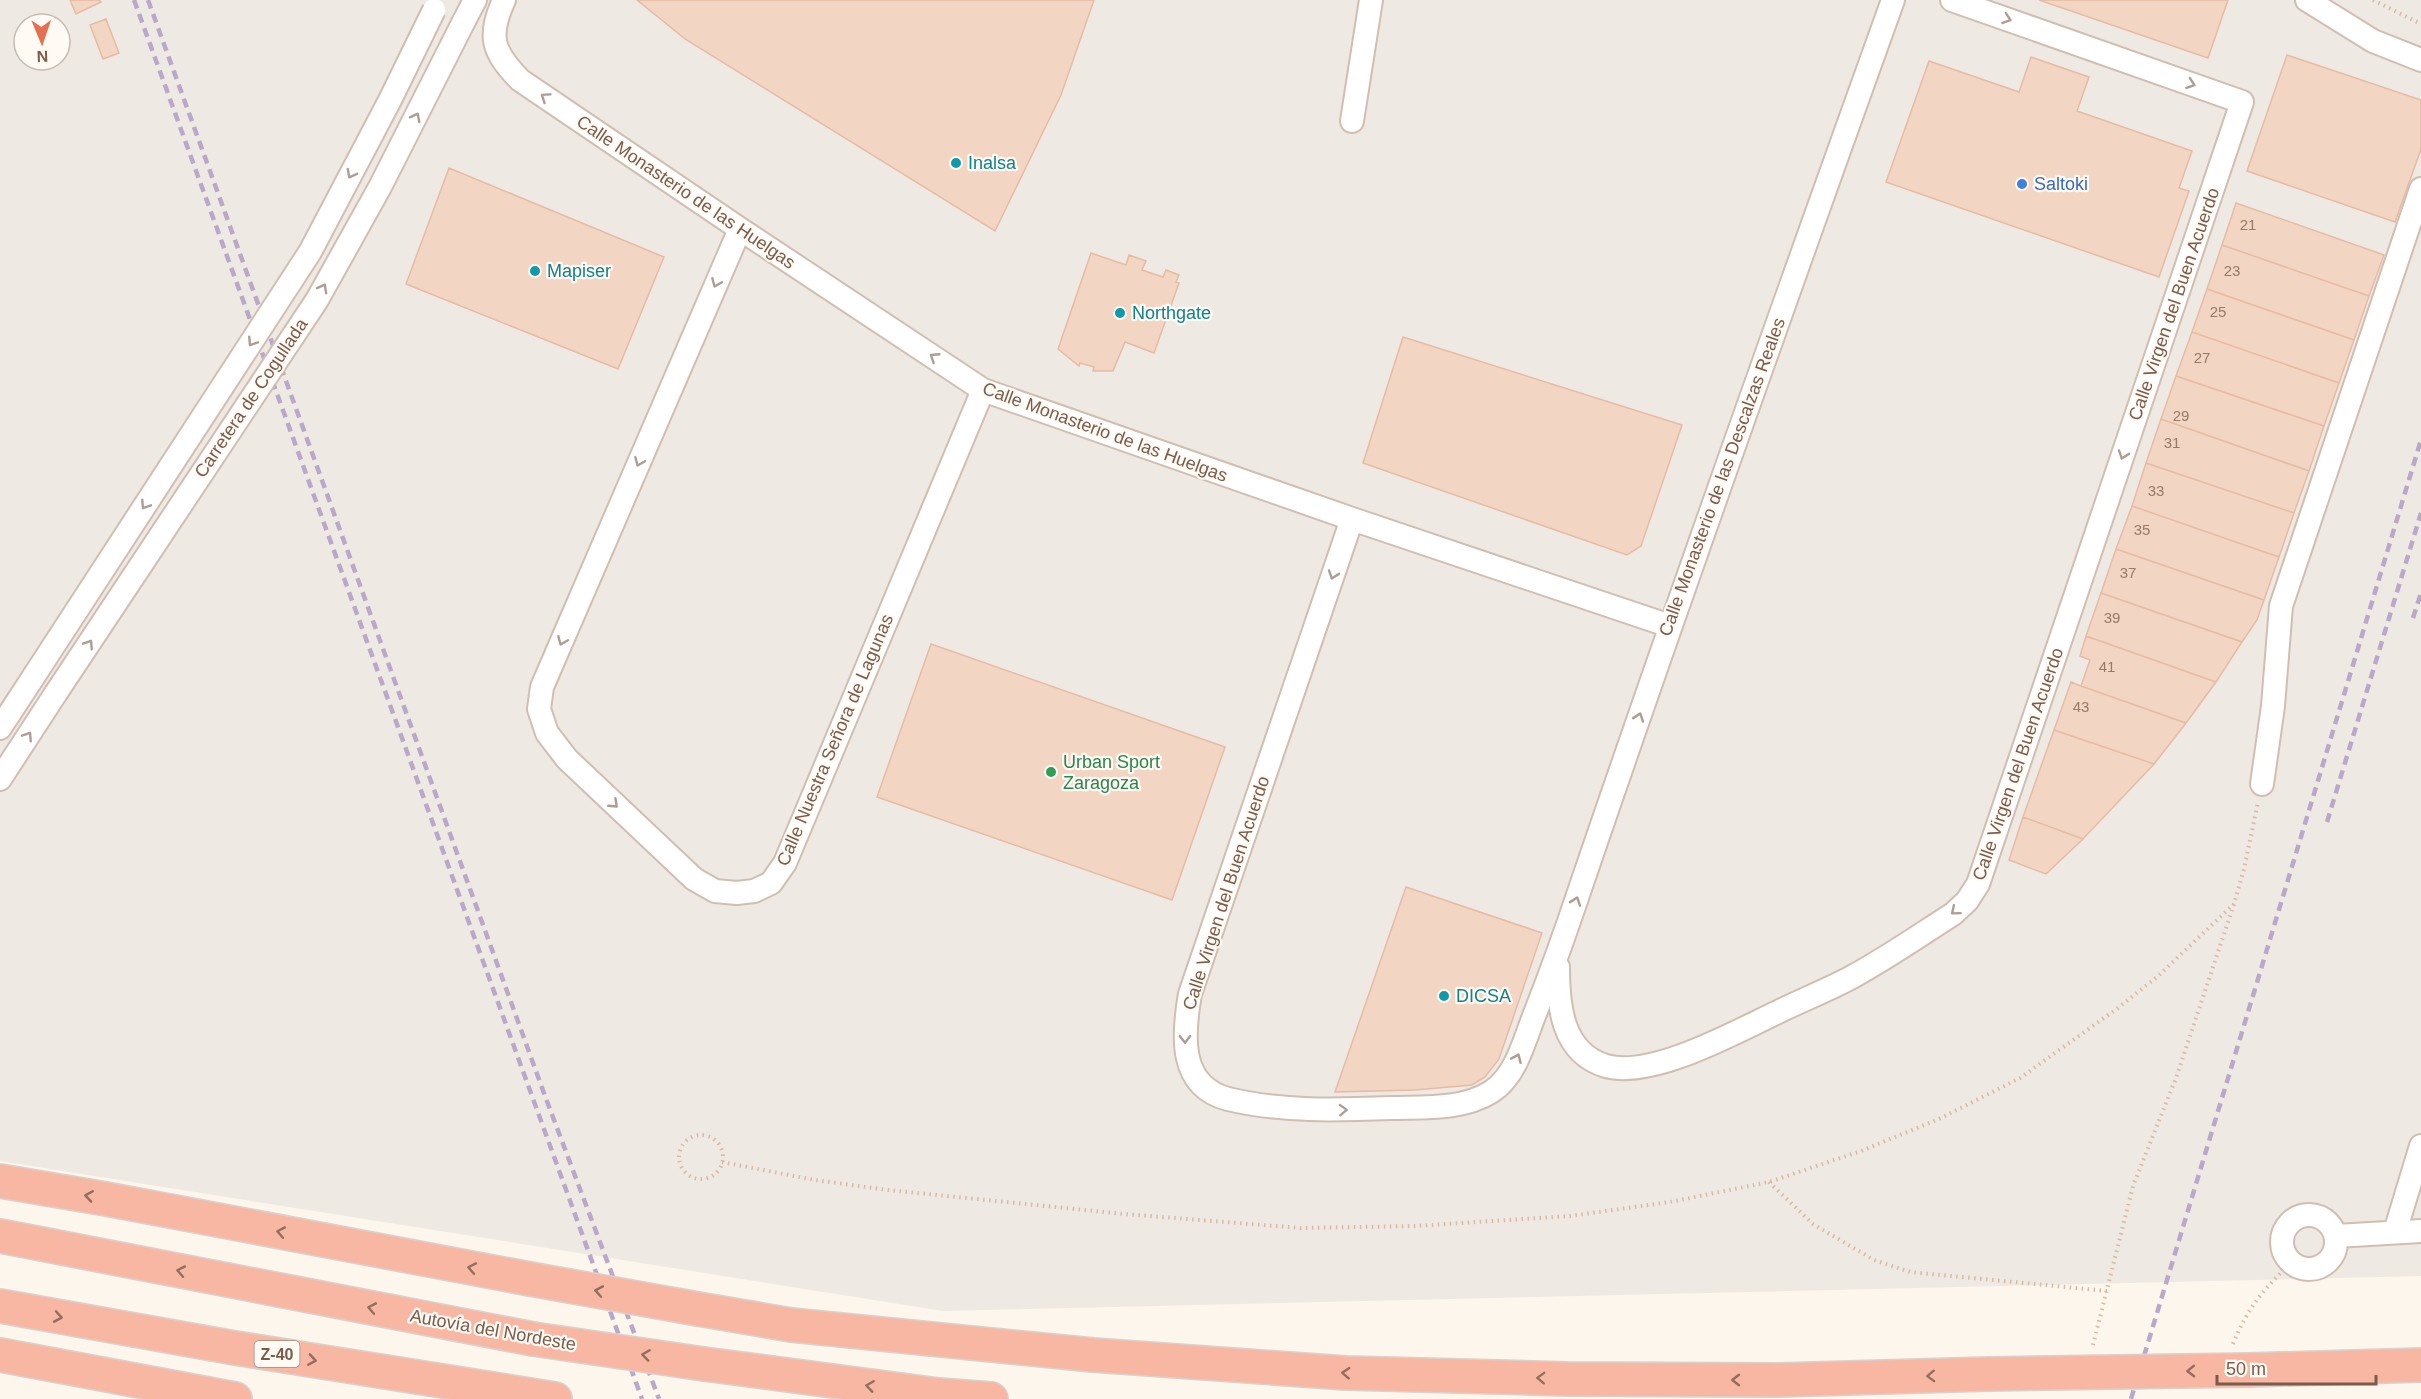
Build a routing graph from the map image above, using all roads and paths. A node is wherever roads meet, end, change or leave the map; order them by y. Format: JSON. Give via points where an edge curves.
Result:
{"nodes":[{"id":1,"x":475,"y":0,"type":"edge"},
{"id":2,"x":504,"y":0,"type":"edge"},
{"id":3,"x":1371,"y":0,"type":"edge"},
{"id":4,"x":1893,"y":0,"type":"edge"},
{"id":5,"x":1952,"y":0,"type":"edge"},
{"id":6,"x":2307,"y":0,"type":"edge"},
{"id":7,"x":2373,"y":0,"type":"edge"},
{"id":8,"x":436,"y":5,"type":"edge"},
{"id":9,"x":2421,"y":24,"type":"edge"},
{"id":10,"x":2421,"y":60,"type":"edge"},
{"id":11,"x":1352,"y":121,"type":"dead end"},
{"id":12,"x":2421,"y":189,"type":"edge"},
{"id":13,"x":740,"y":229,"type":"junction"},
{"id":14,"x":983,"y":390,"type":"junction"},
{"id":15,"x":1352,"y":519,"type":"junction"},
{"id":16,"x":1670,"y":626,"type":"junction"},
{"id":17,"x":0,"y":728,"type":"edge"},
{"id":18,"x":0,"y":779,"type":"edge"},
{"id":19,"x":2262,"y":784,"type":"joint"},
{"id":20,"x":2234,"y":904,"type":"junction"},
{"id":21,"x":1557,"y":957,"type":"junction"},
{"id":22,"x":2421,"y":1146,"type":"edge"},
{"id":23,"x":722,"y":1162,"type":"junction"},
{"id":24,"x":0,"y":1181,"type":"edge"},
{"id":25,"x":1769,"y":1182,"type":"junction"},
{"id":26,"x":2395,"y":1232,"type":"junction"},
{"id":27,"x":2421,"y":1232,"type":"edge"},
{"id":28,"x":0,"y":1236,"type":"edge"},
{"id":29,"x":2336,"y":1236,"type":"junction"},
{"id":30,"x":2291,"y":1263,"type":"junction"},
{"id":31,"x":2107,"y":1291,"type":"junction"},
{"id":32,"x":0,"y":1306,"type":"edge"},
{"id":33,"x":2090,"y":1353,"type":"dead end"},
{"id":34,"x":0,"y":1355,"type":"edge"},
{"id":35,"x":2240,"y":1359,"type":"junction"},
{"id":36,"x":2421,"y":1365,"type":"edge"},
{"id":37,"x":0,"y":1370,"type":"edge"},
{"id":38,"x":170,"y":1387,"type":"junction"},
{"id":39,"x":235,"y":1399,"type":"edge"},
{"id":40,"x":555,"y":1399,"type":"edge"},
{"id":41,"x":991,"y":1399,"type":"edge"}],
"edges":[{"from":18,"to":1,"type":"street","name":"Carretera de Cogullada","one_way":true,"bridge":true,"via":[[317,300],[380,187]]},
{"from":13,"to":2,"type":"street","name":"Calle Monasterio de las Huelgas","one_way":true,"via":[[520,80],[503,63],[495,44],[494,27]]},
{"from":3,"to":11,"type":"street"},
{"from":4,"to":16,"type":"street","name":"Calle Monasterio de las Descalzas Reales"},
{"from":5,"to":21,"type":"street","name":"Calle Virgen del Buen Acuerdo","one_way":true,"via":[[2242,102],[1978,884],[1953,914],[1852,976],[1692,1051],[1635,1068],[1604,1065],[1576,1046],[1560,1013]]},
{"from":6,"to":10,"type":"street","via":[[2373,41]]},
{"from":7,"to":9,"type":"path"},
{"from":8,"to":17,"type":"street","name":"Carretera de Cogullada","one_way":true,"bridge":true,"via":[[310,252]]},
{"from":12,"to":19,"type":"street","via":[[2281,606]]},
{"from":14,"to":13,"type":"street","name":"Calle Monasterio de las Huelgas","one_way":true},
{"from":13,"to":14,"type":"street","name":"Calle Nuestra Señora de Lagunas","one_way":true,"via":[[542,687],[539,709],[547,734],[567,759],[694,879],[715,891],[754,891],[771,883],[785,863]]},
{"from":14,"to":15,"type":"street","name":"Calle Monasterio de las Huelgas"},
{"from":15,"to":16,"type":"street","name":"Calle Monasterio de las Huelgas"},
{"from":15,"to":21,"type":"street","name":"Calle Virgen del Buen Acuerdo","one_way":true,"via":[[1190,994],[1184,1025],[1185,1050],[1192,1071],[1204,1087],[1221,1097],[1318,1111],[1443,1107],[1468,1102],[1491,1092],[1505,1080],[1516,1062]]},
{"from":21,"to":16,"type":"street","name":"Calle Monasterio de las Descalzas Reales","one_way":true},
{"from":19,"to":20,"type":"path"},
{"from":20,"to":25,"type":"path","via":[[2157,977],[2020,1078],[1862,1151]]},
{"from":20,"to":31,"type":"path","via":[[2176,1078],[2133,1186]]},
{"from":22,"to":26,"type":"street"},
{"from":23,"to":23,"type":"path","via":[[721,1148],[706,1136],[686,1140],[680,1153],[682,1168],[693,1177],[708,1178]]},
{"from":23,"to":25,"type":"path","via":[[888,1190],[1301,1228],[1415,1226],[1570,1216],[1670,1202]]},
{"from":35,"to":24,"type":"highway","one_way":true,"bridge":true,"via":[[1989,1374],[1755,1380],[1346,1373],[1081,1354],[791,1325]]},
{"from":25,"to":31,"type":"path","via":[[1813,1224],[1874,1260],[1910,1272]]},
{"from":26,"to":27,"type":"street"},
{"from":26,"to":29,"type":"street"},
{"from":41,"to":28,"type":"highway","name":"Autovía del Nordeste","one_way":true,"bridge":true,"via":[[533,1339]]},
{"from":29,"to":30,"type":"street","via":[[2335,1253],[2324,1266],[2307,1270]]},
{"from":29,"to":30,"type":"street","via":[[2320,1217],[2303,1215],[2295,1219],[2288,1224],[2282,1240],[2285,1257]]},
{"from":30,"to":35,"type":"path","via":[[2262,1291],[2244,1318]]},
{"from":31,"to":33,"type":"path"},
{"from":32,"to":40,"type":"highway","number":"Z-40","one_way":true},
{"from":34,"to":38,"type":"highway"},
{"from":35,"to":36,"type":"highway"},
{"from":37,"to":38,"type":"highway","via":[[104,1386]]},
{"from":38,"to":39,"type":"highway"}]}
